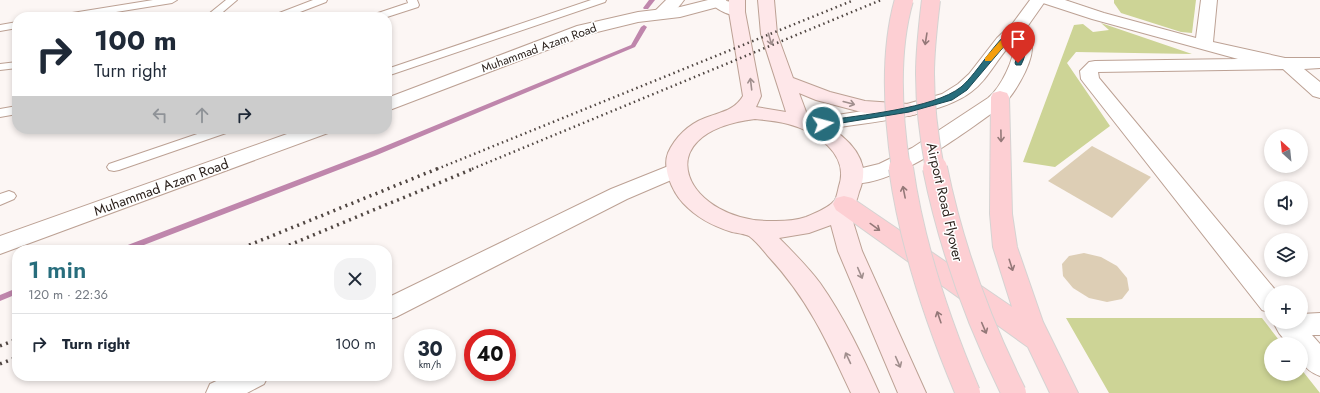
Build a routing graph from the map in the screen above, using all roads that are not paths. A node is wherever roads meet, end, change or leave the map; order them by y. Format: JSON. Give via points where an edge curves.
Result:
{"nodes":[{"id":1,"x":172,"y":0,"type":"edge"},
{"id":2,"x":232,"y":0,"type":"edge"},
{"id":3,"x":322,"y":0,"type":"edge"},
{"id":4,"x":412,"y":0,"type":"edge"},
{"id":5,"x":564,"y":0,"type":"edge"},
{"id":6,"x":601,"y":0,"type":"edge"},
{"id":7,"x":676,"y":0,"type":"edge"},
{"id":8,"x":766,"y":0,"type":"edge"},
{"id":9,"x":904,"y":0,"type":"edge"},
{"id":10,"x":931,"y":0,"type":"edge"},
{"id":11,"x":1038,"y":0,"type":"edge"},
{"id":12,"x":1049,"y":0,"type":"edge"},
{"id":13,"x":1209,"y":0,"type":"edge"},
{"id":14,"x":727,"y":4,"type":"edge"},
{"id":15,"x":575,"y":9,"type":"junction"},
{"id":16,"x":97,"y":12,"type":"edge"},
{"id":17,"x":216,"y":12,"type":"edge"},
{"id":18,"x":291,"y":12,"type":"edge"},
{"id":19,"x":391,"y":12,"type":"edge"},
{"id":20,"x":660,"y":14,"type":"junction"},
{"id":21,"x":12,"y":26,"type":"edge"},
{"id":22,"x":1019,"y":27,"type":"junction"},
{"id":23,"x":0,"y":28,"type":"edge"},
{"id":24,"x":1204,"y":45,"type":"junction"},
{"id":25,"x":1320,"y":63,"type":"edge"},
{"id":26,"x":1288,"y":64,"type":"junction"},
{"id":27,"x":12,"y":66,"type":"edge"},
{"id":28,"x":0,"y":67,"type":"edge"},
{"id":29,"x":392,"y":71,"type":"edge"},
{"id":30,"x":785,"y":82,"type":"junction"},
{"id":31,"x":1320,"y":92,"type":"edge"},
{"id":32,"x":1000,"y":97,"type":"junction"},
{"id":33,"x":392,"y":103,"type":"edge"},
{"id":34,"x":909,"y":110,"type":"junction"},
{"id":35,"x":12,"y":111,"type":"edge"},
{"id":36,"x":0,"y":113,"type":"edge"},
{"id":37,"x":734,"y":115,"type":"junction"},
{"id":38,"x":806,"y":123,"type":"junction"},
{"id":39,"x":210,"y":134,"type":"edge"},
{"id":40,"x":307,"y":134,"type":"edge"},
{"id":41,"x":114,"y":167,"type":"dead end"},
{"id":42,"x":676,"y":170,"type":"junction"},
{"id":43,"x":854,"y":177,"type":"junction"},
{"id":44,"x":841,"y":207,"type":"junction"},
{"id":45,"x":757,"y":230,"type":"junction"},
{"id":46,"x":0,"y":245,"type":"edge"},
{"id":47,"x":1264,"y":294,"type":"edge"},
{"id":48,"x":392,"y":308,"type":"edge"},
{"id":49,"x":1308,"y":324,"type":"edge"},
{"id":50,"x":1320,"y":324,"type":"edge"},
{"id":51,"x":1291,"y":329,"type":"edge"},
{"id":52,"x":1038,"y":339,"type":"junction"},
{"id":53,"x":1320,"y":364,"type":"edge"},
{"id":54,"x":244,"y":381,"type":"edge"},
{"id":55,"x":220,"y":393,"type":"edge"},
{"id":56,"x":865,"y":393,"type":"edge"},
{"id":57,"x":912,"y":393,"type":"edge"},
{"id":58,"x":968,"y":393,"type":"edge"},
{"id":59,"x":1014,"y":393,"type":"edge"},
{"id":60,"x":1064,"y":393,"type":"edge"}],
"edges":[{"from":1,"to":16,"type":"lane"},
{"from":2,"to":17,"type":"lane"},
{"from":3,"to":18,"type":"lane"},
{"from":4,"to":19,"type":"lane","via":[[414,4]]},
{"from":5,"to":15,"type":"lane"},
{"from":6,"to":15,"type":"lane"},
{"from":7,"to":20,"type":"street"},
{"from":8,"to":30,"type":"main road","one_way":true,"via":[[769,34]]},
{"from":58,"to":9,"type":"main road","one_way":true,"bridge":true,"via":[[924,272],[907,208],[898,160],[894,77],[896,40]]},
{"from":10,"to":59,"type":"main road","name":"Airport Road Flyover","one_way":true,"bridge":true,"via":[[925,47],[924,84],[935,163],[957,257],[977,310]]},
{"from":11,"to":22,"type":"street"},
{"from":12,"to":24,"type":"street"},
{"from":13,"to":24,"type":"street"},
{"from":14,"to":20,"type":"street","name":"Muhammad Azam Road"},
{"from":37,"to":14,"type":"main road","one_way":true,"via":[[746,107],[752,96]]},
{"from":15,"to":29,"type":"lane"},
{"from":20,"to":33,"type":"street","name":"Muhammad Azam Road","via":[[583,30]]},
{"from":21,"to":23,"type":"lane"},
{"from":22,"to":32,"type":"street","via":[[1023,43],[1022,53]]},
{"from":22,"to":34,"type":"street","via":[[1003,42],[965,88],[949,98]]},
{"from":24,"to":26,"type":"street"},
{"from":25,"to":26,"type":"street"},
{"from":26,"to":31,"type":"street"},
{"from":26,"to":47,"type":"street","via":[[1095,66],[1090,71],[1090,79]]},
{"from":27,"to":28,"type":"lane"},
{"from":30,"to":34,"type":"main road","one_way":true,"via":[[864,107]]},
{"from":30,"to":38,"type":"main road"},
{"from":32,"to":43,"type":"street","via":[[917,155],[866,176]]},
{"from":32,"to":52,"type":"main road","one_way":true,"via":[[1001,214],[1005,247]]},
{"from":34,"to":38,"type":"street"},
{"from":35,"to":36,"type":"lane"},
{"from":37,"to":38,"type":"main road","via":[[778,115]]},
{"from":37,"to":42,"type":"main road","via":[[710,122],[691,134],[679,151]]},
{"from":38,"to":43,"type":"main road","via":[[834,139],[848,157]]},
{"from":39,"to":41,"type":"lane"},
{"from":40,"to":46,"type":"street","name":"Muhammad Azam Road"},
{"from":42,"to":45,"type":"main road","via":[[684,190],[700,208],[726,222]]},
{"from":42,"to":48,"type":"street","via":[[619,194]]},
{"from":43,"to":44,"type":"main road"},
{"from":44,"to":45,"type":"main road","via":[[816,223],[788,230]]},
{"from":44,"to":52,"type":"main road","one_way":true,"via":[[936,266]]},
{"from":44,"to":57,"type":"main road","one_way":true,"via":[[850,251]]},
{"from":56,"to":45,"type":"main road","one_way":true,"via":[[836,330],[811,290]]},
{"from":49,"to":50,"type":"street"},
{"from":51,"to":53,"type":"street"},
{"from":52,"to":60,"type":"main road"},
{"from":54,"to":55,"type":"street"}]}
